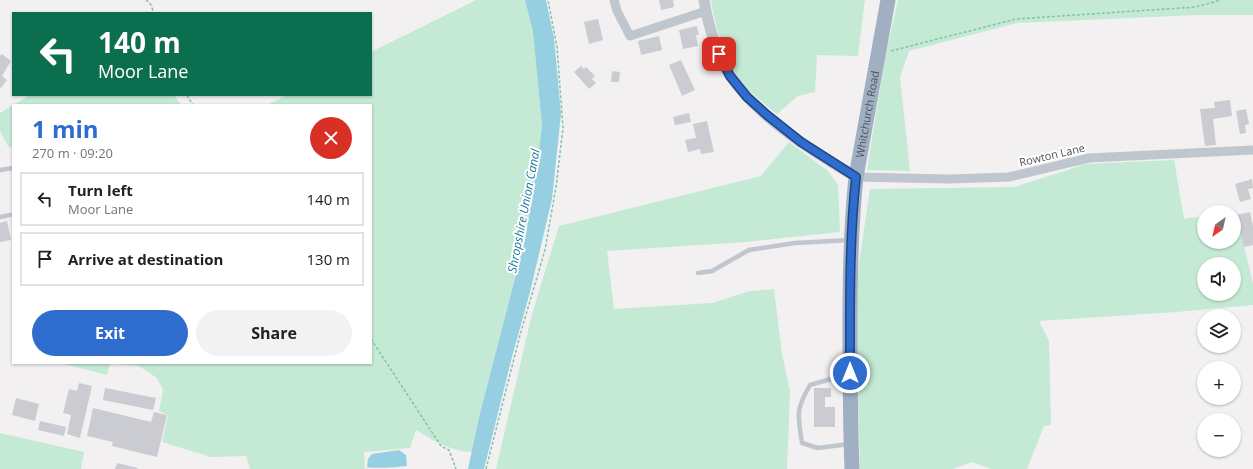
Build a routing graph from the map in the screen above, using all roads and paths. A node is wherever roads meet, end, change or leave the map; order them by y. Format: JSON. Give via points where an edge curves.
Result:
{"nodes":[{"id":1,"x":146,"y":0,"type":"edge"},
{"id":2,"x":548,"y":0,"type":"edge"},
{"id":3,"x":614,"y":0,"type":"edge"},
{"id":4,"x":888,"y":0,"type":"edge"},
{"id":5,"x":1221,"y":0,"type":"edge"},
{"id":6,"x":705,"y":5,"type":"edge"},
{"id":7,"x":154,"y":12,"type":"edge"},
{"id":8,"x":878,"y":55,"type":"junction"},
{"id":9,"x":1253,"y":150,"type":"edge"},
{"id":10,"x":12,"y":168,"type":"edge"},
{"id":11,"x":0,"y":170,"type":"edge"},
{"id":12,"x":856,"y":177,"type":"junction"},
{"id":13,"x":10,"y":214,"type":"dead end"},
{"id":14,"x":0,"y":217,"type":"edge"},
{"id":15,"x":852,"y":240,"type":"junction"},
{"id":16,"x":698,"y":273,"type":"dead end"},
{"id":17,"x":372,"y":341,"type":"edge"},
{"id":18,"x":850,"y":373,"type":"junction"},
{"id":19,"x":851,"y":444,"type":"junction"},
{"id":20,"x":456,"y":469,"type":"edge"},
{"id":21,"x":486,"y":469,"type":"edge"},
{"id":22,"x":852,"y":469,"type":"edge"}],
"edges":[{"from":1,"to":7,"type":"path"},
{"from":2,"to":21,"type":"path","via":[[557,47],[563,128],[557,180],[545,250],[520,335]]},
{"from":3,"to":6,"type":"street","via":[[630,36]]},
{"from":4,"to":8,"type":"highway","name":"Whitchurch Road"},
{"from":5,"to":8,"type":"path","via":[[1196,7],[1016,19]]},
{"from":6,"to":12,"type":"street","via":[[719,54],[730,76],[747,97],[801,142]]},
{"from":8,"to":12,"type":"highway","name":"Whitchurch Road"},
{"from":9,"to":12,"type":"street","name":"Rowton Lane","via":[[1088,158],[1009,177]]},
{"from":10,"to":11,"type":"lane"},
{"from":12,"to":15,"type":"highway","name":"Whitchurch Road"},
{"from":13,"to":14,"type":"lane"},
{"from":15,"to":16,"type":"lane","via":[[795,243],[749,250],[712,270]]},
{"from":15,"to":18,"type":"highway","name":"Whitchurch Road"},
{"from":17,"to":20,"type":"path","via":[[441,446],[449,450]]},
{"from":18,"to":19,"type":"highway","name":"Whitchurch Road"},
{"from":18,"to":19,"type":"lane","via":[[810,385],[798,412],[802,443],[818,448]]},
{"from":19,"to":22,"type":"highway","name":"Whitchurch Road"}]}
